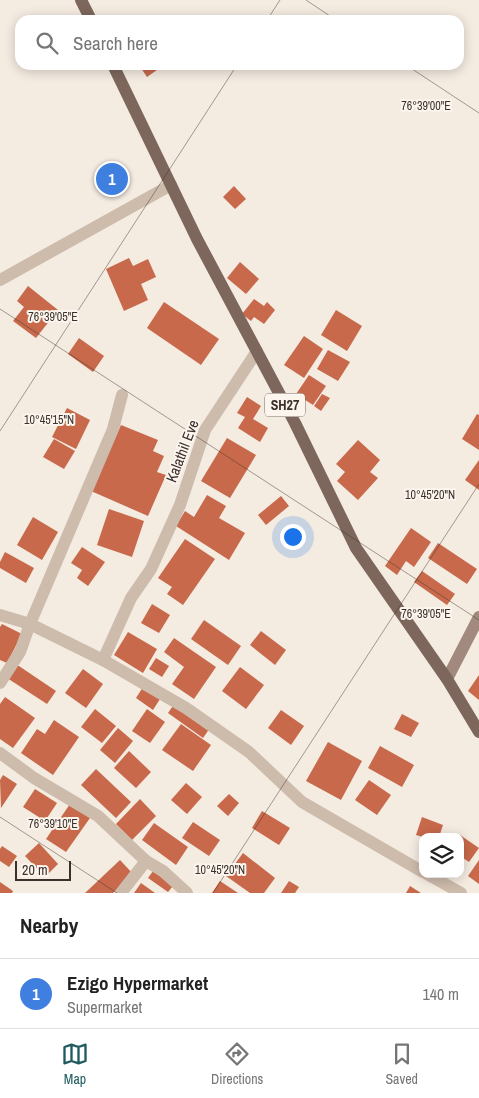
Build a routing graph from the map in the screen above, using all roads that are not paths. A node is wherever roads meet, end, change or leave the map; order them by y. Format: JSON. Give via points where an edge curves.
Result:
{"nodes":[{"id":1,"x":80,"y":0,"type":"edge"},
{"id":2,"x":88,"y":15,"type":"edge"},
{"id":3,"x":115,"y":70,"type":"edge"},
{"id":4,"x":171,"y":185,"type":"junction"},
{"id":5,"x":0,"y":280,"type":"edge"},
{"id":6,"x":257,"y":352,"type":"junction"},
{"id":7,"x":122,"y":395,"type":"dead end"},
{"id":8,"x":0,"y":615,"type":"edge"},
{"id":9,"x":479,"y":617,"type":"edge"},
{"id":10,"x":30,"y":624,"type":"junction"},
{"id":11,"x":103,"y":660,"type":"junction"},
{"id":12,"x":447,"y":679,"type":"junction"},
{"id":13,"x":0,"y":683,"type":"edge"},
{"id":14,"x":479,"y":732,"type":"edge"},
{"id":15,"x":0,"y":753,"type":"edge"},
{"id":16,"x":146,"y":861,"type":"junction"},
{"id":17,"x":419,"y":870,"type":"edge"},
{"id":18,"x":434,"y":878,"type":"edge"},
{"id":19,"x":458,"y":892,"type":"edge"},
{"id":20,"x":121,"y":893,"type":"edge"},
{"id":21,"x":187,"y":893,"type":"edge"}],
"edges":[{"from":1,"to":2,"type":"main road"},
{"from":3,"to":4,"type":"main road","number":"SH27"},
{"from":4,"to":5,"type":"street"},
{"from":4,"to":6,"type":"main road","number":"SH27"},
{"from":6,"to":11,"type":"street","name":"Kalathil Eve","via":[[205,430],[180,504],[151,570],[131,598]]},
{"from":6,"to":12,"type":"main road","number":"SH27","via":[[356,548]]},
{"from":7,"to":10,"type":"street","via":[[113,429]]},
{"from":8,"to":10,"type":"street"},
{"from":9,"to":12,"type":"street"},
{"from":10,"to":11,"type":"street"},
{"from":10,"to":13,"type":"street","via":[[20,652]]},
{"from":11,"to":17,"type":"street","via":[[186,708],[249,752],[302,802]]},
{"from":12,"to":14,"type":"main road","number":"SH27"},
{"from":15,"to":16,"type":"street","via":[[34,778],[98,816]]},
{"from":16,"to":20,"type":"street"},
{"from":16,"to":21,"type":"street","via":[[163,871]]},
{"from":18,"to":19,"type":"street"}]}
